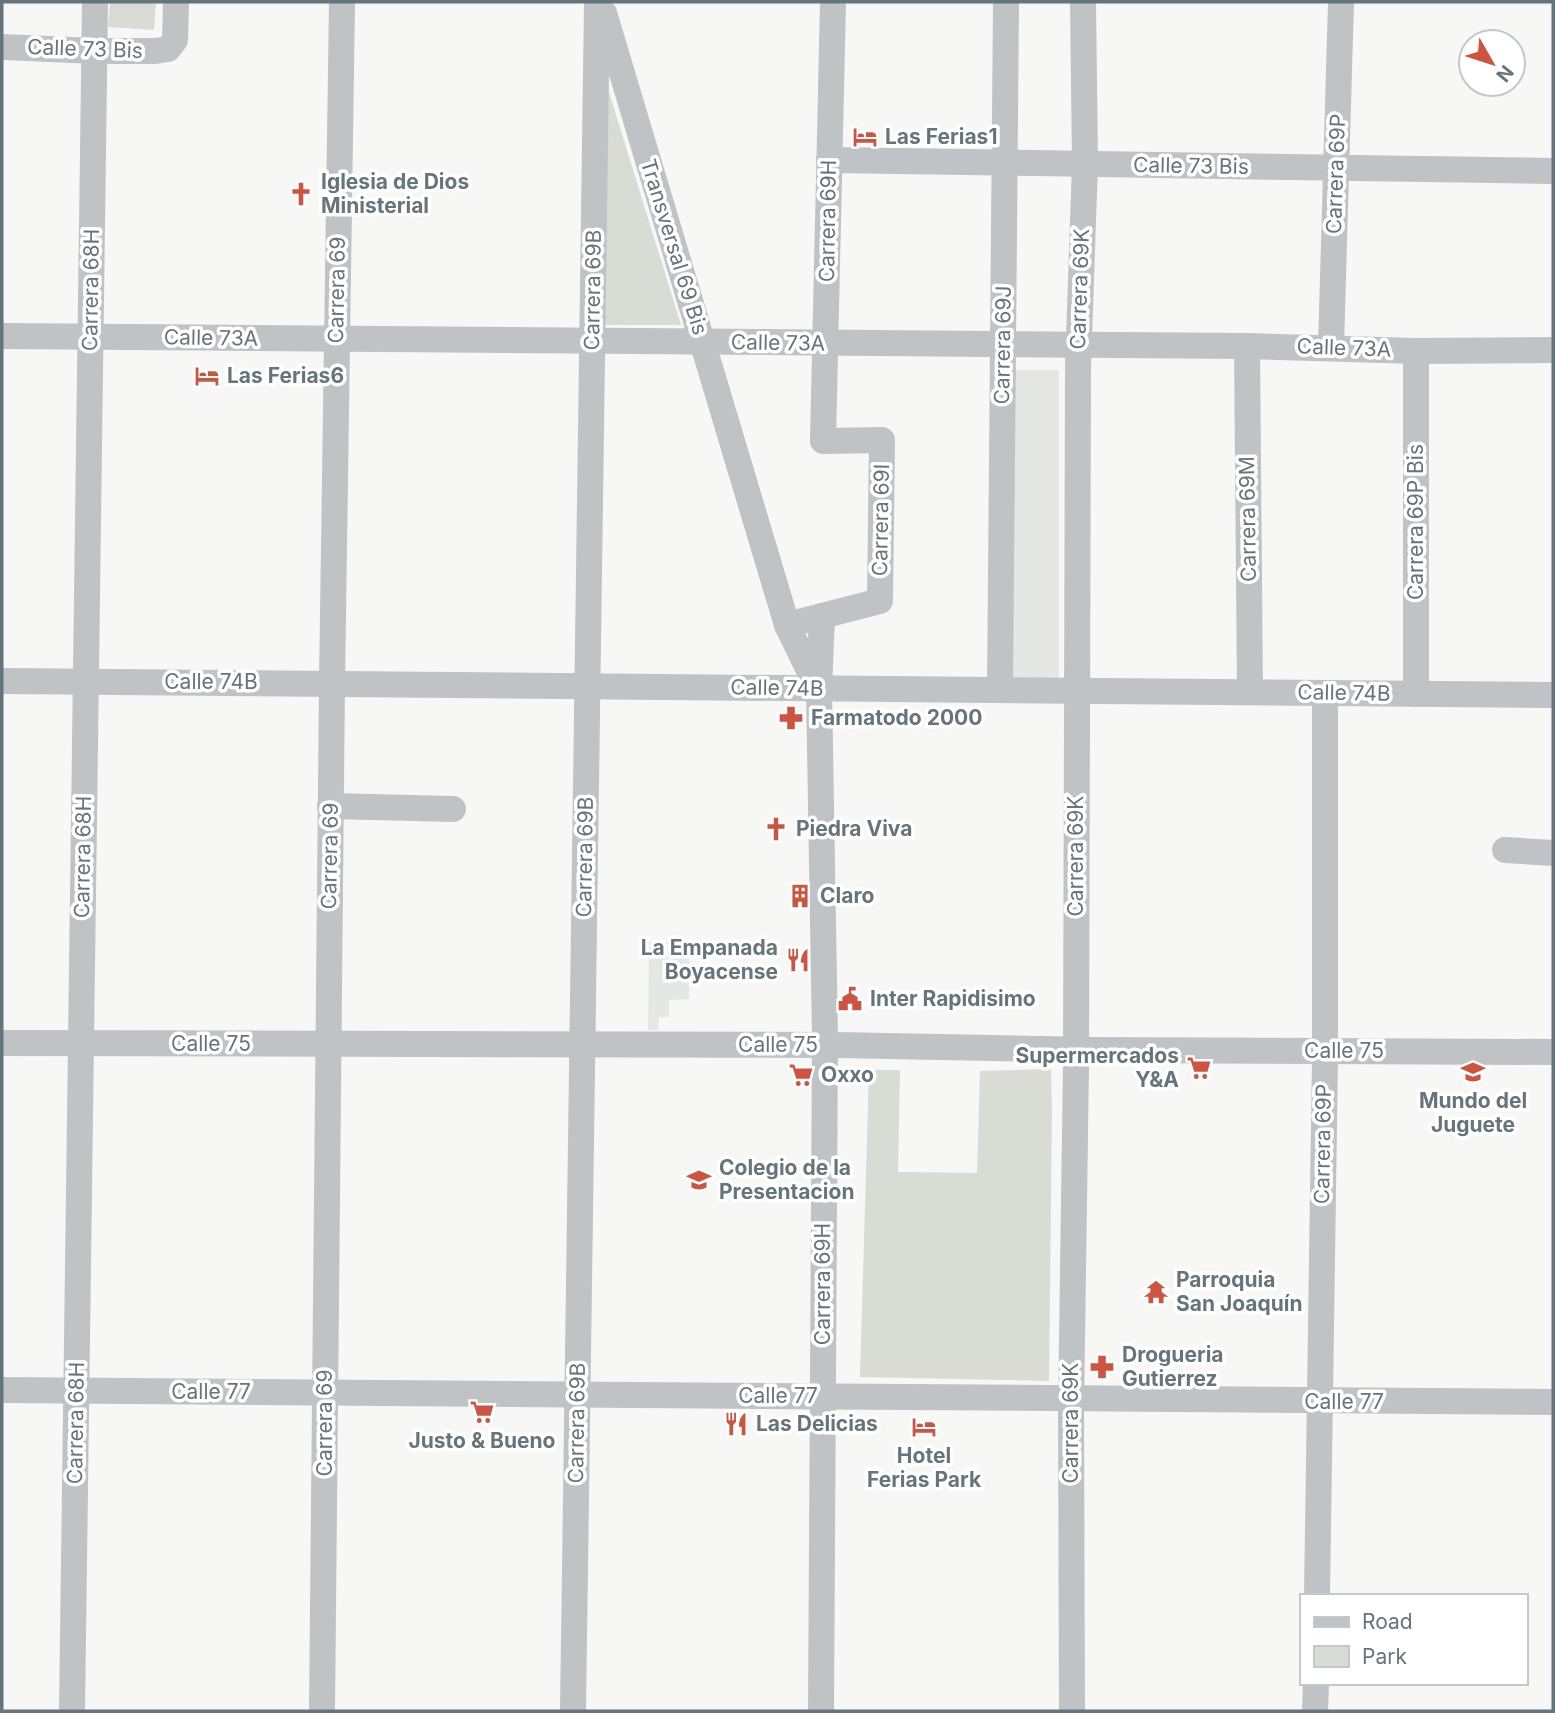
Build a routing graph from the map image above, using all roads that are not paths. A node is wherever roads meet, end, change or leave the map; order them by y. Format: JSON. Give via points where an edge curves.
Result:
{"nodes":[{"id":1,"x":95,"y":2,"type":"edge"},
{"id":2,"x":176,"y":2,"type":"edge"},
{"id":3,"x":342,"y":2,"type":"edge"},
{"id":4,"x":599,"y":2,"type":"edge"},
{"id":5,"x":832,"y":2,"type":"edge"},
{"id":6,"x":1006,"y":2,"type":"edge"},
{"id":7,"x":1083,"y":2,"type":"edge"},
{"id":8,"x":1341,"y":2,"type":"edge"},
{"id":9,"x":2,"y":47,"type":"edge"},
{"id":10,"x":94,"y":51,"type":"junction"},
{"id":11,"x":829,"y":160,"type":"junction"},
{"id":12,"x":1004,"y":163,"type":"junction"},
{"id":13,"x":1085,"y":164,"type":"junction"},
{"id":14,"x":1337,"y":168,"type":"junction"},
{"id":15,"x":1553,"y":172,"type":"edge"},
{"id":16,"x":2,"y":336,"type":"edge"},
{"id":17,"x":91,"y":337,"type":"junction"},
{"id":18,"x":336,"y":339,"type":"junction"},
{"id":19,"x":592,"y":341,"type":"junction"},
{"id":20,"x":702,"y":342,"type":"junction"},
{"id":21,"x":826,"y":343,"type":"junction"},
{"id":22,"x":1003,"y":345,"type":"junction"},
{"id":23,"x":1078,"y":346,"type":"junction"},
{"id":24,"x":1247,"y":346,"type":"junction"},
{"id":25,"x":1331,"y":347,"type":"junction"},
{"id":26,"x":1553,"y":350,"type":"edge"},
{"id":27,"x":1416,"y":351,"type":"junction"},
{"id":28,"x":882,"y":440,"type":"joint"},
{"id":29,"x":822,"y":616,"type":"junction"},
{"id":30,"x":787,"y":625,"type":"junction"},
{"id":31,"x":2,"y":681,"type":"edge"},
{"id":32,"x":86,"y":681,"type":"junction"},
{"id":33,"x":332,"y":683,"type":"junction"},
{"id":34,"x":587,"y":685,"type":"junction"},
{"id":35,"x":818,"y":689,"type":"junction"},
{"id":36,"x":1000,"y":689,"type":"junction"},
{"id":37,"x":1076,"y":690,"type":"junction"},
{"id":38,"x":1250,"y":692,"type":"junction"},
{"id":39,"x":1325,"y":693,"type":"junction"},
{"id":40,"x":1416,"y":694,"type":"junction"},
{"id":41,"x":1553,"y":695,"type":"edge"},
{"id":42,"x":330,"y":806,"type":"junction"},
{"id":43,"x":453,"y":808,"type":"dead end"},
{"id":44,"x":1505,"y":850,"type":"dead end"},
{"id":45,"x":1553,"y":853,"type":"edge"},
{"id":46,"x":2,"y":1043,"type":"edge"},
{"id":47,"x":81,"y":1043,"type":"junction"},
{"id":48,"x":328,"y":1044,"type":"junction"},
{"id":49,"x":582,"y":1045,"type":"junction"},
{"id":50,"x":824,"y":1045,"type":"junction"},
{"id":51,"x":1076,"y":1050,"type":"junction"},
{"id":52,"x":1324,"y":1050,"type":"junction"},
{"id":53,"x":1553,"y":1052,"type":"edge"},
{"id":54,"x":2,"y":1390,"type":"edge"},
{"id":55,"x":76,"y":1391,"type":"junction"},
{"id":56,"x":325,"y":1393,"type":"junction"},
{"id":57,"x":578,"y":1395,"type":"junction"},
{"id":58,"x":823,"y":1397,"type":"junction"},
{"id":59,"x":1071,"y":1398,"type":"junction"},
{"id":60,"x":1320,"y":1402,"type":"junction"},
{"id":61,"x":1553,"y":1402,"type":"edge"},
{"id":62,"x":1317,"y":1594,"type":"edge"},
{"id":63,"x":1316,"y":1685,"type":"edge"},
{"id":64,"x":72,"y":1711,"type":"edge"},
{"id":65,"x":322,"y":1711,"type":"edge"},
{"id":66,"x":573,"y":1711,"type":"edge"},
{"id":67,"x":821,"y":1711,"type":"edge"},
{"id":68,"x":1072,"y":1711,"type":"edge"},
{"id":69,"x":1315,"y":1711,"type":"edge"}],
"edges":[{"from":1,"to":10,"type":"street","name":"Carrera 68H"},
{"from":2,"to":10,"type":"street","name":"Calle 73 Bis","via":[[175,40],[168,49]]},
{"from":3,"to":18,"type":"street","name":"Carrera 69"},
{"from":4,"to":19,"type":"street","name":"Carrera 69B"},
{"from":4,"to":20,"type":"street","name":"Transversal 69 Bis"},
{"from":5,"to":11,"type":"street","name":"Carrera 69H"},
{"from":6,"to":12,"type":"street","name":"Carrera 69J"},
{"from":7,"to":13,"type":"street","name":"Carrera 69K"},
{"from":8,"to":14,"type":"street","name":"Carrera 69P"},
{"from":9,"to":10,"type":"street","name":"Calle 73 Bis"},
{"from":10,"to":17,"type":"street","name":"Carrera 68H"},
{"from":11,"to":12,"type":"street","name":"Calle 73 Bis"},
{"from":11,"to":21,"type":"street","name":"Carrera 69H"},
{"from":12,"to":13,"type":"street","name":"Calle 73 Bis"},
{"from":12,"to":22,"type":"street","name":"Carrera 69J"},
{"from":13,"to":14,"type":"street","name":"Calle 73 Bis"},
{"from":13,"to":23,"type":"street","name":"Carrera 69K"},
{"from":14,"to":15,"type":"street","name":"Calle 73 Bis"},
{"from":14,"to":25,"type":"street","name":"Carrera 69P"},
{"from":16,"to":17,"type":"street","name":"Calle 73A"},
{"from":17,"to":18,"type":"street","name":"Calle 73A"},
{"from":17,"to":32,"type":"street","name":"Carrera 68H"},
{"from":18,"to":19,"type":"street","name":"Calle 73A"},
{"from":18,"to":33,"type":"street","name":"Carrera 69"},
{"from":19,"to":20,"type":"street","name":"Calle 73A"},
{"from":19,"to":34,"type":"street","name":"Carrera 69B"},
{"from":20,"to":21,"type":"street","name":"Calle 73A"},
{"from":20,"to":30,"type":"street","name":"Transversal 69 Bis"},
{"from":21,"to":22,"type":"street","name":"Calle 73A"},
{"from":21,"to":28,"type":"street","name":"Carrera 69H","via":[[823,441]]},
{"from":22,"to":23,"type":"street","name":"Calle 73A"},
{"from":22,"to":36,"type":"street","name":"Carrera 69J"},
{"from":23,"to":24,"type":"street","name":"Calle 73A"},
{"from":23,"to":37,"type":"street","name":"Carrera 69K"},
{"from":24,"to":25,"type":"street","name":"Calle 73A"},
{"from":24,"to":38,"type":"street","name":"Carrera 69M"},
{"from":25,"to":27,"type":"street","name":"Calle 73A"},
{"from":26,"to":27,"type":"street","name":"Calle 73A"},
{"from":27,"to":40,"type":"street","name":"Carrera 69P Bis"},
{"from":28,"to":29,"type":"street","name":"Carrera 69I","via":[[880,601]]},
{"from":29,"to":30,"type":"street"},
{"from":29,"to":35,"type":"street"},
{"from":30,"to":35,"type":"street","name":"Transversal 69 Bis"},
{"from":31,"to":32,"type":"street","name":"Calle 74B"},
{"from":32,"to":33,"type":"street","name":"Calle 74B"},
{"from":32,"to":47,"type":"street","name":"Carrera 68H"},
{"from":33,"to":34,"type":"street","name":"Calle 74B"},
{"from":33,"to":42,"type":"street","name":"Carrera 69"},
{"from":34,"to":35,"type":"street","name":"Calle 74B"},
{"from":34,"to":49,"type":"street","name":"Carrera 69B"},
{"from":35,"to":36,"type":"street","name":"Calle 74B"},
{"from":35,"to":50,"type":"street","name":"Carrera 69H"},
{"from":36,"to":37,"type":"street","name":"Calle 74B"},
{"from":37,"to":38,"type":"street","name":"Calle 74B"},
{"from":37,"to":51,"type":"street","name":"Carrera 69K"},
{"from":38,"to":39,"type":"street","name":"Calle 74B"},
{"from":39,"to":40,"type":"street","name":"Calle 74B"},
{"from":39,"to":52,"type":"street","name":"Carrera 69P"},
{"from":40,"to":41,"type":"street","name":"Calle 74B"},
{"from":42,"to":43,"type":"street"},
{"from":42,"to":48,"type":"street","name":"Carrera 69"},
{"from":44,"to":45,"type":"street"},
{"from":46,"to":47,"type":"street","name":"Calle 75"},
{"from":47,"to":48,"type":"street","name":"Calle 75"},
{"from":47,"to":55,"type":"street","name":"Carrera 68H"},
{"from":48,"to":49,"type":"street","name":"Calle 75"},
{"from":48,"to":56,"type":"street","name":"Carrera 69"},
{"from":49,"to":50,"type":"street","name":"Calle 75"},
{"from":49,"to":57,"type":"street","name":"Carrera 69B"},
{"from":50,"to":51,"type":"street","name":"Calle 75"},
{"from":50,"to":58,"type":"street","name":"Carrera 69H"},
{"from":51,"to":52,"type":"street","name":"Calle 75"},
{"from":51,"to":59,"type":"street","name":"Carrera 69K"},
{"from":52,"to":53,"type":"street","name":"Calle 75"},
{"from":52,"to":60,"type":"street","name":"Carrera 69P"},
{"from":54,"to":55,"type":"street","name":"Calle 77"},
{"from":55,"to":56,"type":"street","name":"Calle 77"},
{"from":55,"to":64,"type":"street","name":"Carrera 68H"},
{"from":56,"to":57,"type":"street","name":"Calle 77"},
{"from":56,"to":65,"type":"street","name":"Carrera 69"},
{"from":57,"to":58,"type":"street","name":"Calle 77"},
{"from":57,"to":66,"type":"street","name":"Carrera 69B"},
{"from":58,"to":59,"type":"street","name":"Calle 77"},
{"from":58,"to":67,"type":"street","name":"Carrera 69H"},
{"from":59,"to":60,"type":"street","name":"Calle 77"},
{"from":59,"to":68,"type":"street","name":"Carrera 69K"},
{"from":60,"to":61,"type":"street","name":"Calle 77"},
{"from":60,"to":62,"type":"street","name":"Carrera 69P"},
{"from":63,"to":69,"type":"street"}]}
